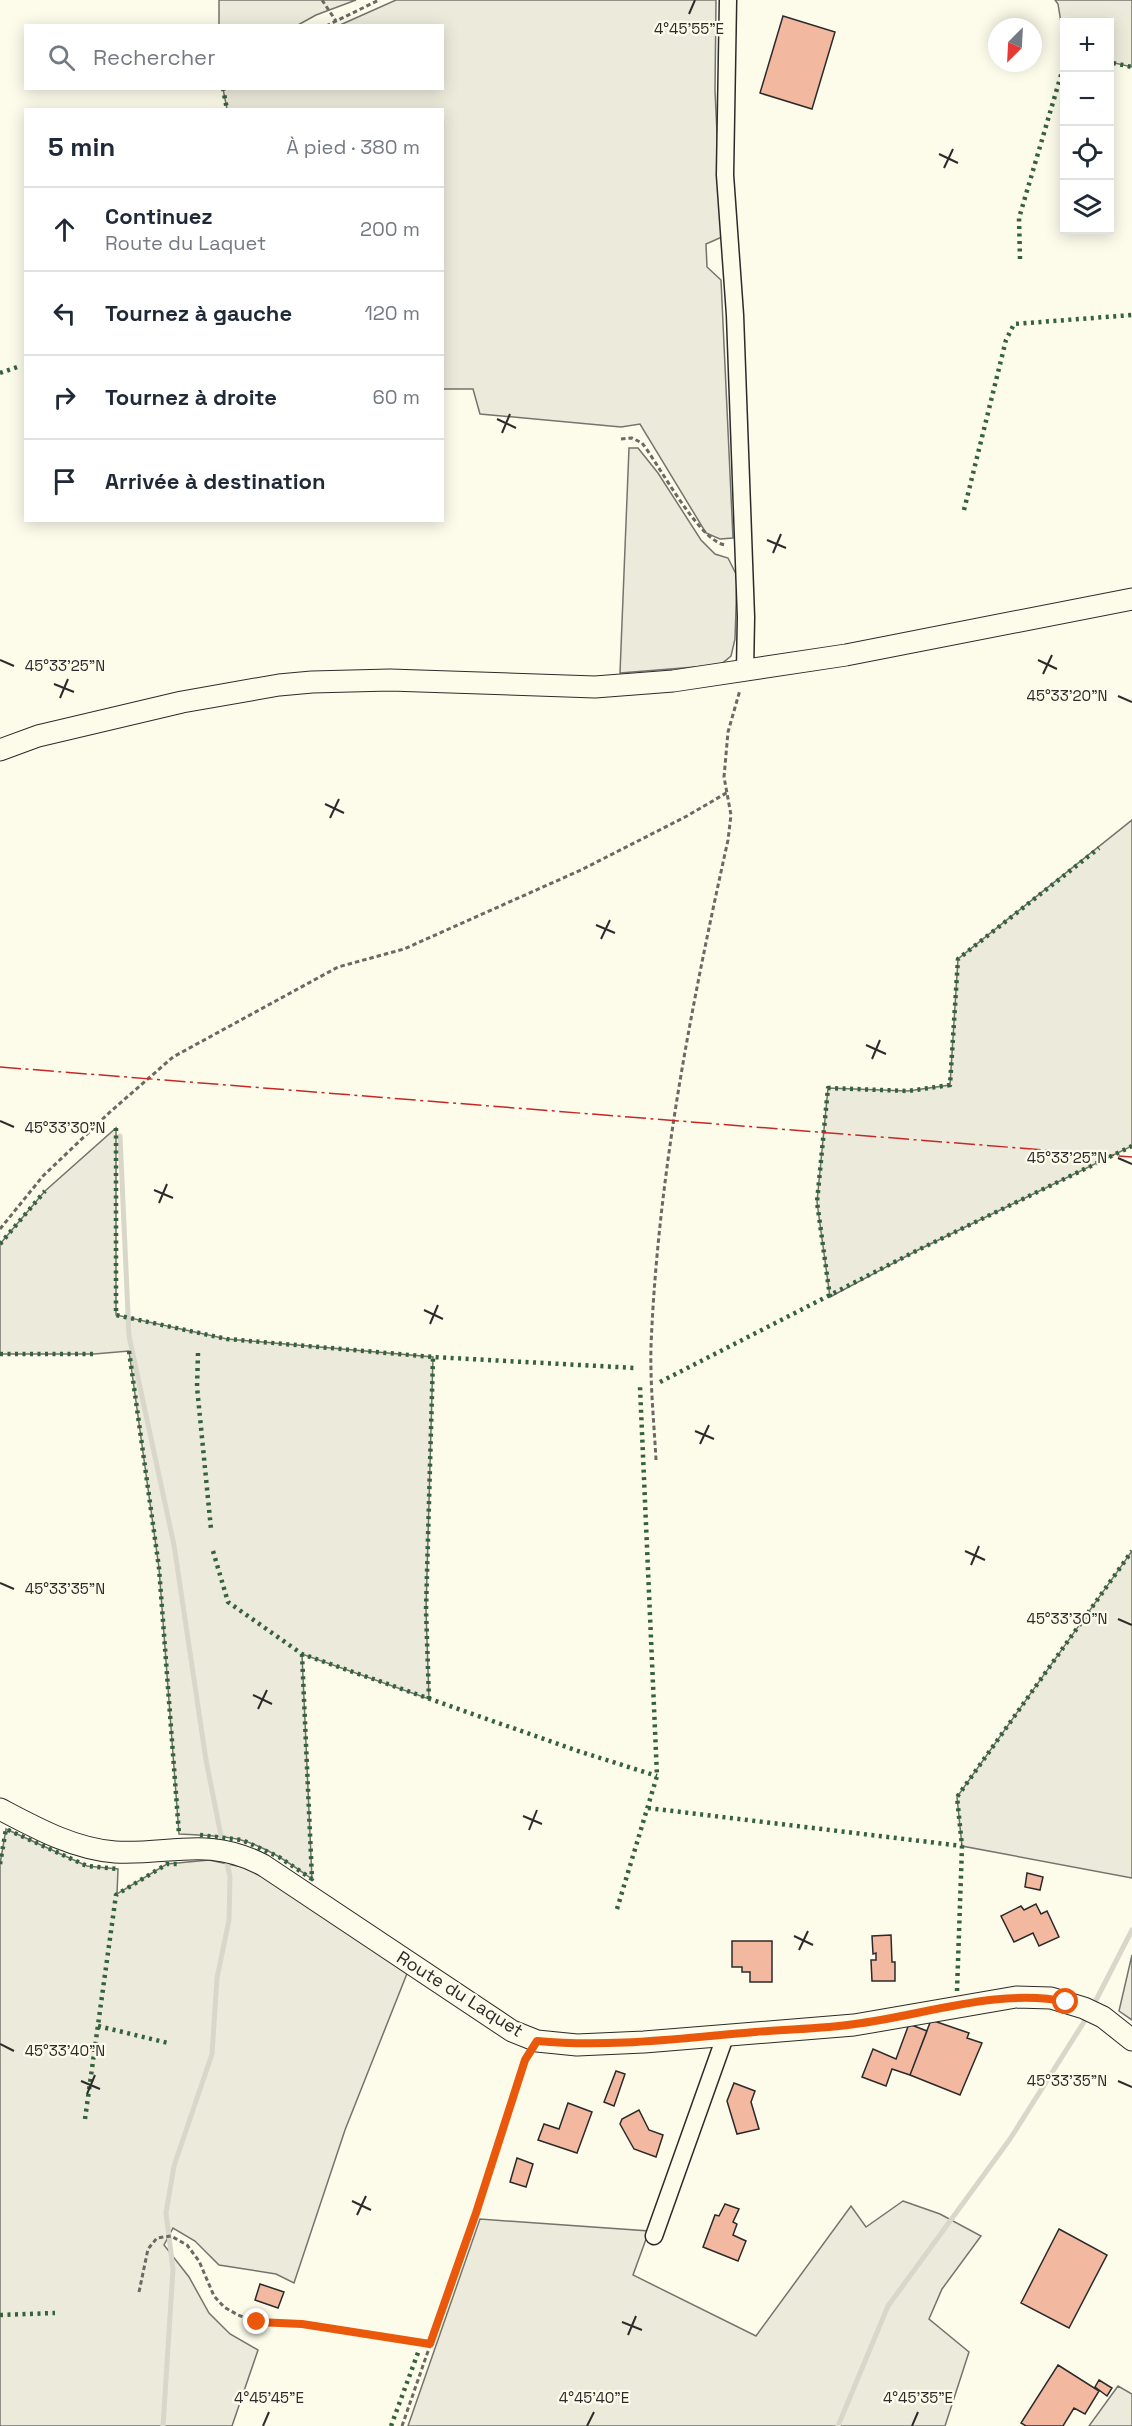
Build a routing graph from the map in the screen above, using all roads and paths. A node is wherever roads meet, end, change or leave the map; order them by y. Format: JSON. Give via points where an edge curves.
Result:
{"nodes":[{"id":1,"x":322,"y":0,"type":"edge"},
{"id":2,"x":379,"y":0,"type":"edge"},
{"id":3,"x":728,"y":0,"type":"edge"},
{"id":4,"x":336,"y":21,"type":"junction"},
{"id":5,"x":330,"y":24,"type":"edge"},
{"id":6,"x":621,"y":439,"type":"dead end"},
{"id":7,"x":743,"y":545,"type":"junction"},
{"id":8,"x":1132,"y":599,"type":"edge"},
{"id":9,"x":745,"y":671,"type":"junction"},
{"id":10,"x":0,"y":750,"type":"edge"},
{"id":11,"x":728,"y":792,"type":"junction"},
{"id":12,"x":0,"y":1229,"type":"edge"},
{"id":13,"x":656,"y":1460,"type":"dead end"},
{"id":14,"x":0,"y":1809,"type":"edge"},
{"id":15,"x":726,"y":2034,"type":"junction"},
{"id":16,"x":1132,"y":2040,"type":"edge"},
{"id":17,"x":537,"y":2041,"type":"junction"},
{"id":18,"x":654,"y":2236,"type":"dead end"},
{"id":19,"x":139,"y":2292,"type":"dead end"},
{"id":20,"x":430,"y":2344,"type":"junction"},
{"id":21,"x":402,"y":2426,"type":"edge"}],
"edges":[{"from":1,"to":4,"type":"path"},
{"from":2,"to":4,"type":"path"},
{"from":3,"to":7,"type":"street","via":[[725,175],[735,315]]},
{"from":4,"to":5,"type":"path"},
{"from":6,"to":7,"type":"path","via":[[632,438],[642,443],[705,534],[723,545]]},
{"from":7,"to":9,"type":"street"},
{"from":8,"to":9,"type":"street"},
{"from":9,"to":10,"type":"street","via":[[595,687],[390,680],[290,684],[182,702],[38,736]]},
{"from":9,"to":11,"type":"path","via":[[728,732],[724,777]]},
{"from":11,"to":12,"type":"path","via":[[581,870],[404,949],[338,967],[173,1058],[43,1176]]},
{"from":11,"to":13,"type":"path","via":[[728,840],[685,1047],[665,1175],[651,1349]]},
{"from":14,"to":17,"type":"street","name":"Route du Laquet","via":[[72,1843],[114,1852],[184,1847],[244,1855],[512,2031]]},
{"from":15,"to":16,"type":"street","name":"Route du Laquet","via":[[854,2025],[1016,1997],[1052,1998],[1084,2008],[1103,2017]]},
{"from":15,"to":17,"type":"street","name":"Route du Laquet","via":[[577,2045]]},
{"from":15,"to":18,"type":"street"},
{"from":17,"to":20,"type":"path","via":[[525,2060]]},
{"from":19,"to":20,"type":"path","via":[[148,2249],[157,2238],[171,2236],[188,2245],[214,2296],[238,2315],[257,2322],[302,2324]]},
{"from":20,"to":21,"type":"path"}]}
